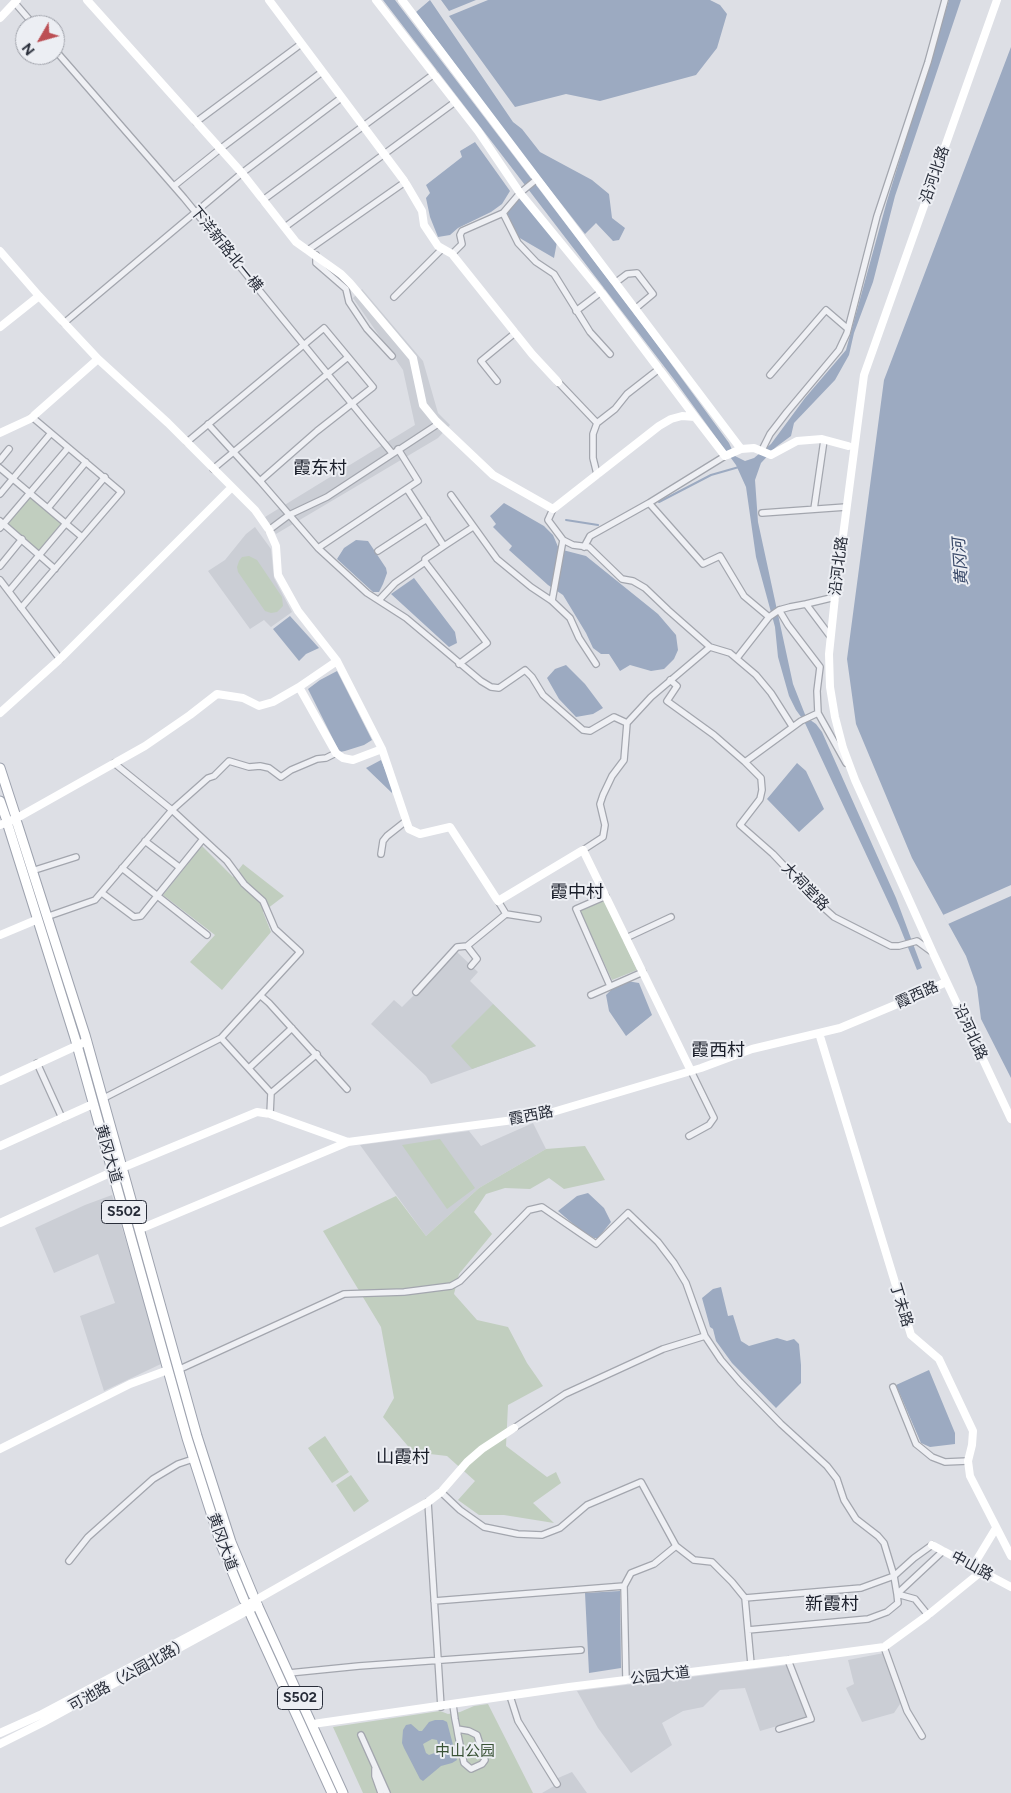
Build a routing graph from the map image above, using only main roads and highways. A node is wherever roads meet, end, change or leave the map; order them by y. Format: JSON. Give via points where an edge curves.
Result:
{"nodes":[{"id":1,"x":0,"y":768,"type":"edge"},
{"id":2,"x":0,"y":800,"type":"edge"},
{"id":3,"x":4,"y":822,"type":"edge"},
{"id":4,"x":332,"y":1793,"type":"edge"},
{"id":5,"x":343,"y":1793,"type":"edge"}],
"edges":[{"from":1,"to":5,"type":"main road","name":"黄冈大道","number":"S502","via":[[85,1035],[197,1436],[231,1542]]},
{"from":2,"to":3,"type":"main road","name":"黄冈大道","number":"S502"},
{"from":3,"to":4,"type":"main road","name":"黄冈大道","number":"S502","via":[[75,1038],[187,1438],[222,1546]]}]}
